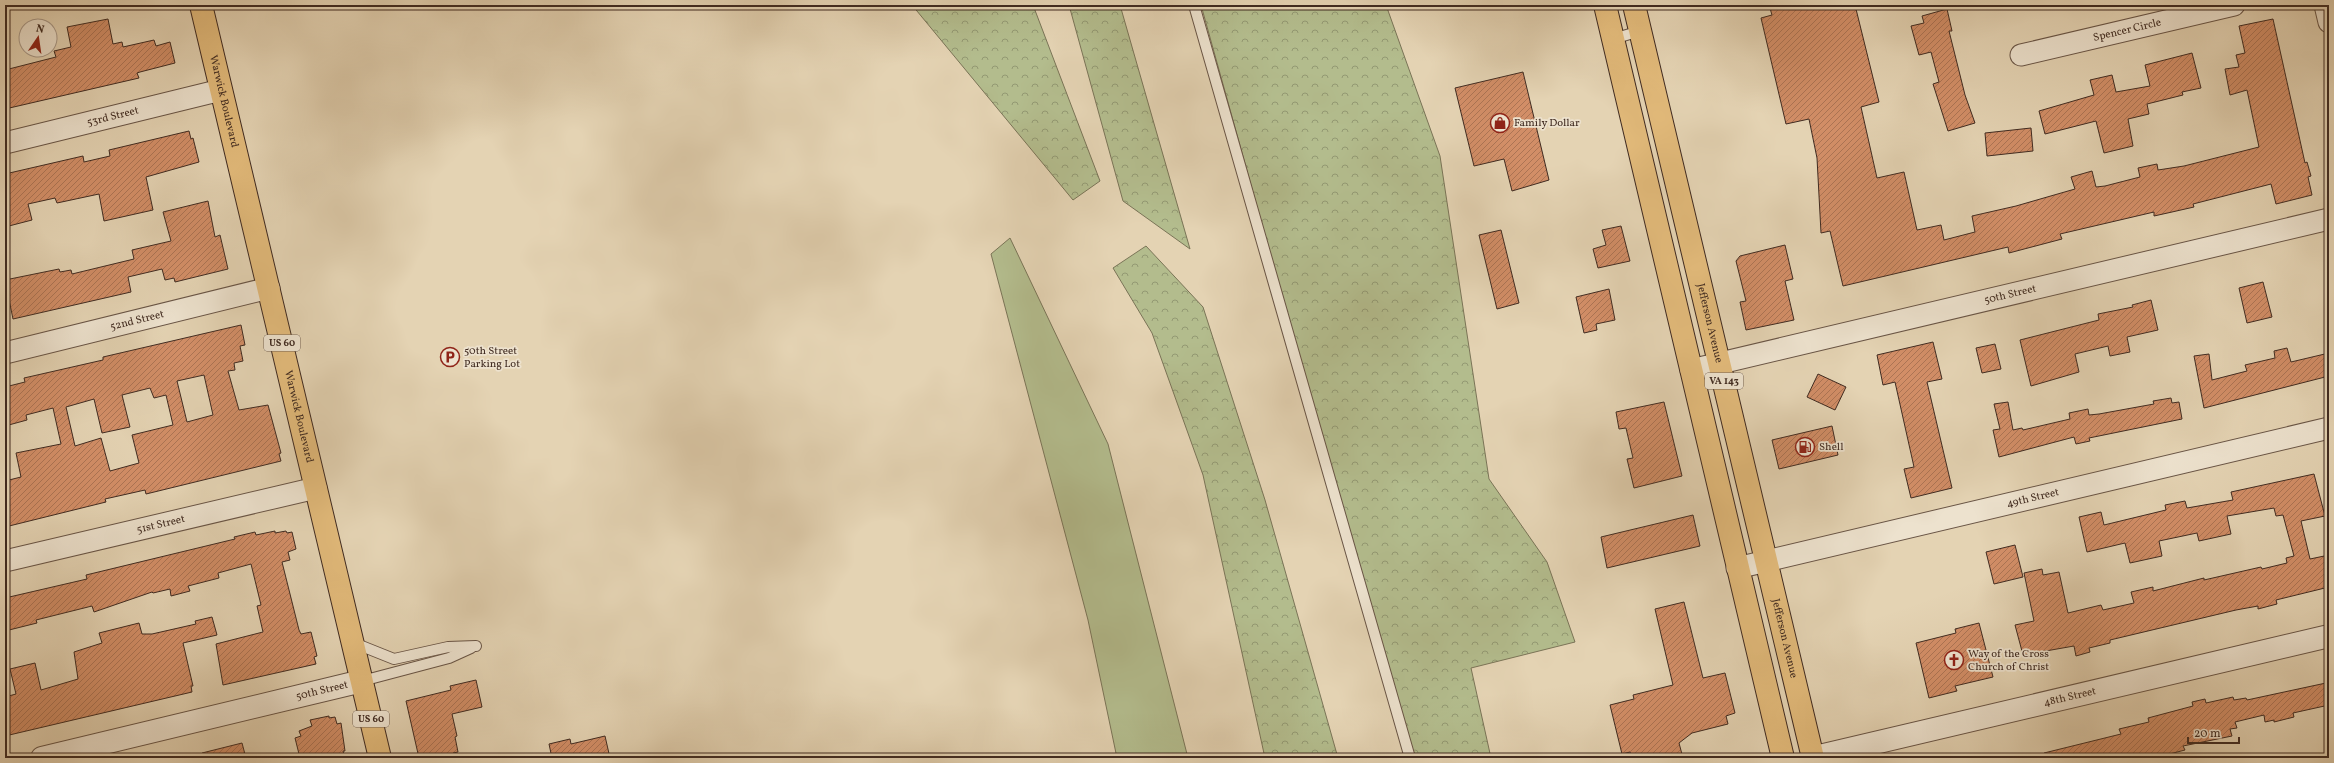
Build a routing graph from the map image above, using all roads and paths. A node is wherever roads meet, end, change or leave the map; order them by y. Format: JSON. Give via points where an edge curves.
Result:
{"nodes":[{"id":1,"x":201,"y":5,"type":"edge"},
{"id":2,"x":1194,"y":5,"type":"edge"},
{"id":3,"x":1605,"y":5,"type":"edge"},
{"id":4,"x":1634,"y":5,"type":"edge"},
{"id":5,"x":2234,"y":5,"type":"edge"},
{"id":6,"x":2325,"y":5,"type":"edge"},
{"id":7,"x":2329,"y":22,"type":"edge"},
{"id":8,"x":1640,"y":31,"type":"junction"},
{"id":9,"x":1613,"y":39,"type":"junction"},
{"id":10,"x":2022,"y":55,"type":"dead end"},
{"id":11,"x":221,"y":90,"type":"junction"},
{"id":12,"x":5,"y":143,"type":"edge"},
{"id":13,"x":2329,"y":219,"type":"edge"},
{"id":14,"x":269,"y":288,"type":"junction"},
{"id":15,"x":5,"y":352,"type":"edge"},
{"id":16,"x":1720,"y":363,"type":"junction"},
{"id":17,"x":1691,"y":370,"type":"junction"},
{"id":18,"x":2329,"y":428,"type":"edge"},
{"id":19,"x":316,"y":488,"type":"junction"},
{"id":20,"x":5,"y":561,"type":"edge"},
{"id":21,"x":1766,"y":562,"type":"junction"},
{"id":22,"x":1737,"y":568,"type":"junction"},
{"id":23,"x":2329,"y":636,"type":"edge"},
{"id":24,"x":353,"y":642,"type":"junction"},
{"id":25,"x":362,"y":680,"type":"junction"},
{"id":26,"x":42,"y":758,"type":"edge"},
{"id":27,"x":380,"y":758,"type":"edge"},
{"id":28,"x":1410,"y":758,"type":"edge"},
{"id":29,"x":1783,"y":758,"type":"edge"},
{"id":30,"x":1812,"y":758,"type":"edge"}],
"edges":[{"from":1,"to":11,"type":"main road","name":"Warwick Boulevard","number":"US 60"},
{"from":2,"to":28,"type":"lane"},
{"from":3,"to":9,"type":"main road","number":"VA 143"},
{"from":4,"to":8,"type":"main road","name":"Jefferson Avenue","number":"VA 143"},
{"from":5,"to":10,"type":"street","name":"Spencer Circle"},
{"from":6,"to":7,"type":"street"},
{"from":8,"to":9,"type":"lane"},
{"from":8,"to":16,"type":"main road","name":"Jefferson Avenue","number":"VA 143"},
{"from":9,"to":17,"type":"main road","number":"VA 143"},
{"from":11,"to":12,"type":"street","name":"53rd Street"},
{"from":11,"to":14,"type":"main road","name":"Warwick Boulevard","number":"US 60"},
{"from":13,"to":16,"type":"street","name":"50th Street"},
{"from":14,"to":15,"type":"street","name":"52nd Street"},
{"from":14,"to":19,"type":"main road","name":"Warwick Boulevard","number":"US 60"},
{"from":16,"to":17,"type":"street","name":"50th Street"},
{"from":16,"to":21,"type":"main road","name":"Jefferson Avenue","number":"VA 143"},
{"from":17,"to":22,"type":"main road","number":"VA 143"},
{"from":18,"to":21,"type":"street","name":"49th Street"},
{"from":19,"to":20,"type":"street","name":"51st Street"},
{"from":19,"to":24,"type":"main road","name":"Warwick Boulevard","number":"US 60"},
{"from":21,"to":22,"type":"street","name":"49th Street"},
{"from":21,"to":30,"type":"main road","name":"Jefferson Avenue","number":"VA 143"},
{"from":22,"to":29,"type":"main road","number":"VA 143"},
{"from":23,"to":30,"type":"street","name":"48th Street"},
{"from":24,"to":25,"type":"main road","name":"Warwick Boulevard","number":"US 60"},
{"from":24,"to":25,"type":"lane","name":"50th Street","via":[[394,659],[448,647],[476,646],[449,658]]},
{"from":25,"to":26,"type":"street","name":"50th Street"},
{"from":25,"to":27,"type":"main road","name":"Warwick Boulevard","number":"US 60"}]}
